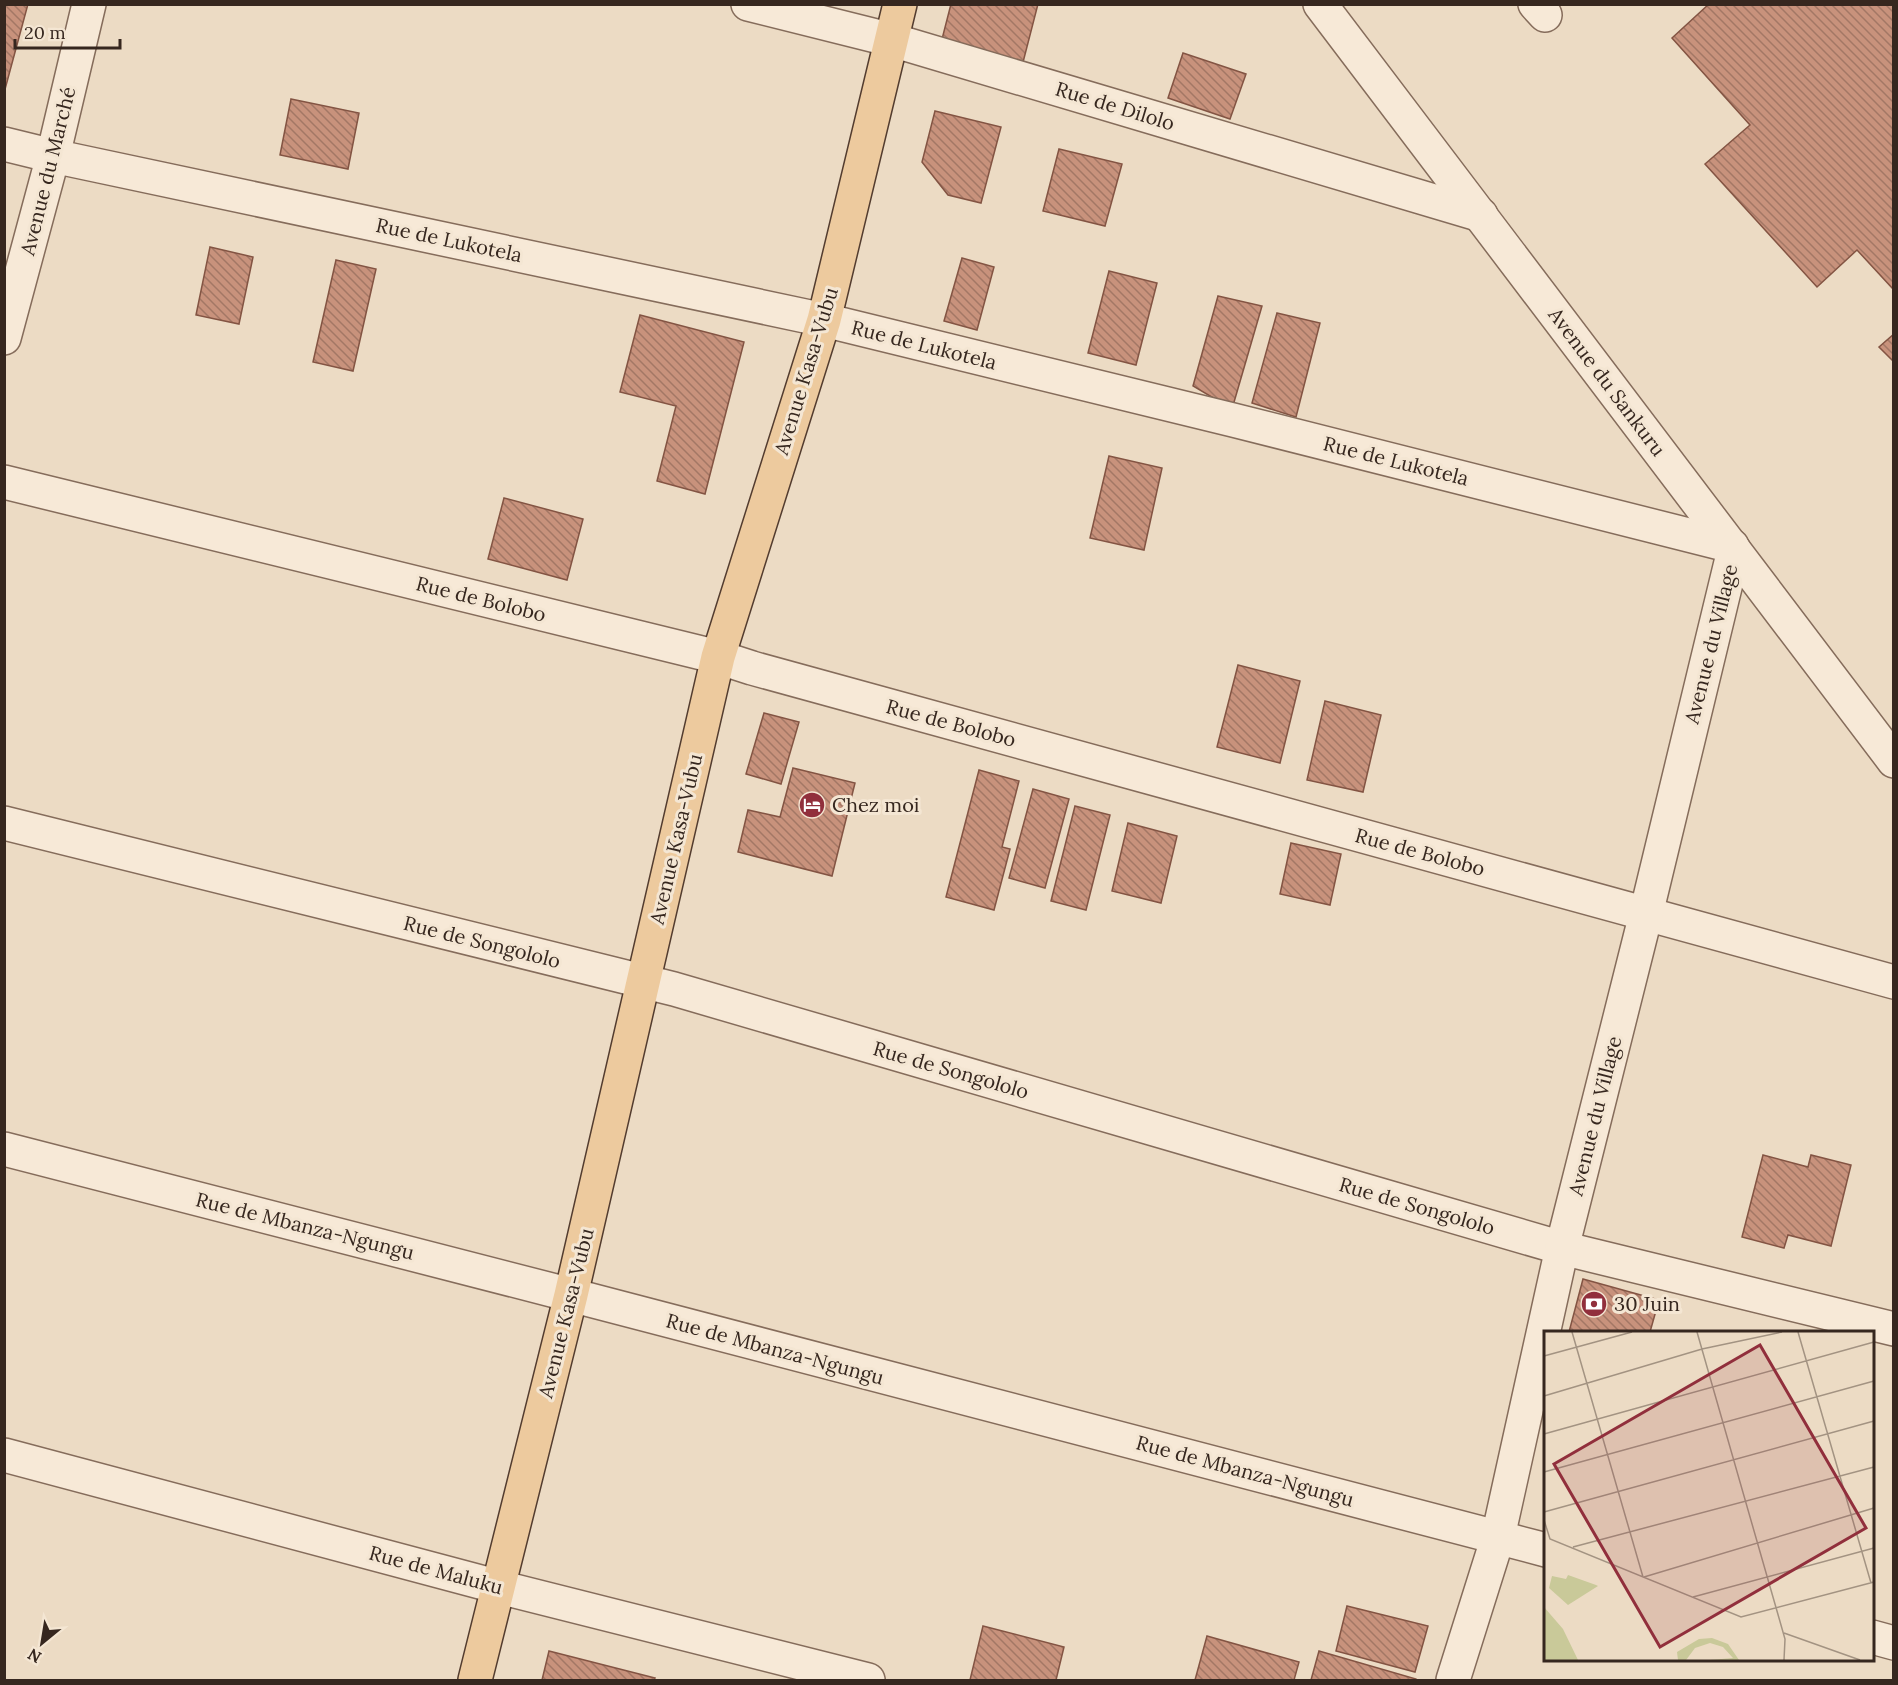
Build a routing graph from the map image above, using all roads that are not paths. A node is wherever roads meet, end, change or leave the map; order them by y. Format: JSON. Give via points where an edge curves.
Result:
{"nodes":[{"id":1,"x":89,"y":4,"type":"edge"},
{"id":2,"x":748,"y":4,"type":"edge"},
{"id":3,"x":900,"y":4,"type":"edge"},
{"id":4,"x":1320,"y":4,"type":"edge"},
{"id":5,"x":892,"y":40,"type":"junction"},
{"id":6,"x":4,"y":144,"type":"edge"},
{"id":7,"x":53,"y":156,"type":"junction"},
{"id":8,"x":1480,"y":215,"type":"junction"},
{"id":9,"x":824,"y":320,"type":"junction"},
{"id":10,"x":4,"y":338,"type":"edge"},
{"id":11,"x":4,"y":482,"type":"edge"},
{"id":12,"x":1733,"y":548,"type":"junction"},
{"id":13,"x":718,"y":657,"type":"junction"},
{"id":14,"x":1893,"y":760,"type":"edge"},
{"id":15,"x":4,"y":823,"type":"edge"},
{"id":16,"x":1646,"y":914,"type":"junction"},
{"id":17,"x":643,"y":982,"type":"junction"},
{"id":18,"x":1893,"y":982,"type":"edge"},
{"id":19,"x":4,"y":1149,"type":"edge"},
{"id":20,"x":1562,"y":1248,"type":"junction"},
{"id":21,"x":571,"y":1295,"type":"junction"},
{"id":22,"x":1893,"y":1329,"type":"edge"},
{"id":23,"x":4,"y":1455,"type":"edge"},
{"id":24,"x":1498,"y":1537,"type":"junction"},
{"id":25,"x":1544,"y":1550,"type":"edge"},
{"id":26,"x":499,"y":1587,"type":"junction"},
{"id":27,"x":1874,"y":1638,"type":"edge"},
{"id":28,"x":1893,"y":1643,"type":"edge"},
{"id":29,"x":475,"y":1680,"type":"edge"},
{"id":30,"x":868,"y":1680,"type":"edge"},
{"id":31,"x":1452,"y":1680,"type":"edge"}],
"edges":[{"from":1,"to":7,"type":"street","name":"Avenue du Marché"},
{"from":2,"to":5,"type":"street","name":"Rue de Dilolo"},
{"from":3,"to":5,"type":"main road","name":"Avenue Kasa-Vubu"},
{"from":4,"to":8,"type":"street","name":"Avenue du Sankuru"},
{"from":5,"to":8,"type":"street","name":"Rue de Dilolo"},
{"from":5,"to":9,"type":"main road","name":"Avenue Kasa-Vubu"},
{"from":6,"to":7,"type":"street","name":"Rue de Lukotela"},
{"from":7,"to":9,"type":"street","name":"Rue de Lukotela"},
{"from":7,"to":10,"type":"street","name":"Avenue du Marché"},
{"from":8,"to":12,"type":"street","name":"Avenue du Sankuru"},
{"from":9,"to":12,"type":"street","name":"Rue de Lukotela"},
{"from":9,"to":13,"type":"main road","name":"Avenue Kasa-Vubu"},
{"from":11,"to":13,"type":"street","name":"Rue de Bolobo"},
{"from":12,"to":14,"type":"street","name":"Avenue du Sankuru"},
{"from":12,"to":16,"type":"street","name":"Avenue du Village"},
{"from":13,"to":16,"type":"street","name":"Rue de Bolobo"},
{"from":13,"to":17,"type":"main road","name":"Avenue Kasa-Vubu"},
{"from":15,"to":17,"type":"street","name":"Rue de Songololo"},
{"from":16,"to":18,"type":"street","name":"Rue de Bolobo"},
{"from":16,"to":20,"type":"street","name":"Avenue du Village"},
{"from":17,"to":20,"type":"street","name":"Rue de Songololo"},
{"from":17,"to":21,"type":"main road","name":"Avenue Kasa-Vubu"},
{"from":19,"to":21,"type":"street","name":"Rue de Mbanza-Ngungu"},
{"from":20,"to":22,"type":"street","name":"Rue de Songololo"},
{"from":20,"to":24,"type":"street","name":"Avenue du Village"},
{"from":21,"to":24,"type":"street","name":"Rue de Mbanza-Ngungu"},
{"from":21,"to":26,"type":"main road","name":"Avenue Kasa-Vubu"},
{"from":23,"to":26,"type":"street","name":"Rue de Maluku"},
{"from":24,"to":25,"type":"street","name":"Rue de Mbanza-Ngungu"},
{"from":24,"to":31,"type":"street","name":"Avenue du Village"},
{"from":26,"to":29,"type":"main road","name":"Avenue Kasa-Vubu"},
{"from":26,"to":30,"type":"street","name":"Rue de Maluku"},
{"from":27,"to":28,"type":"street"}]}
